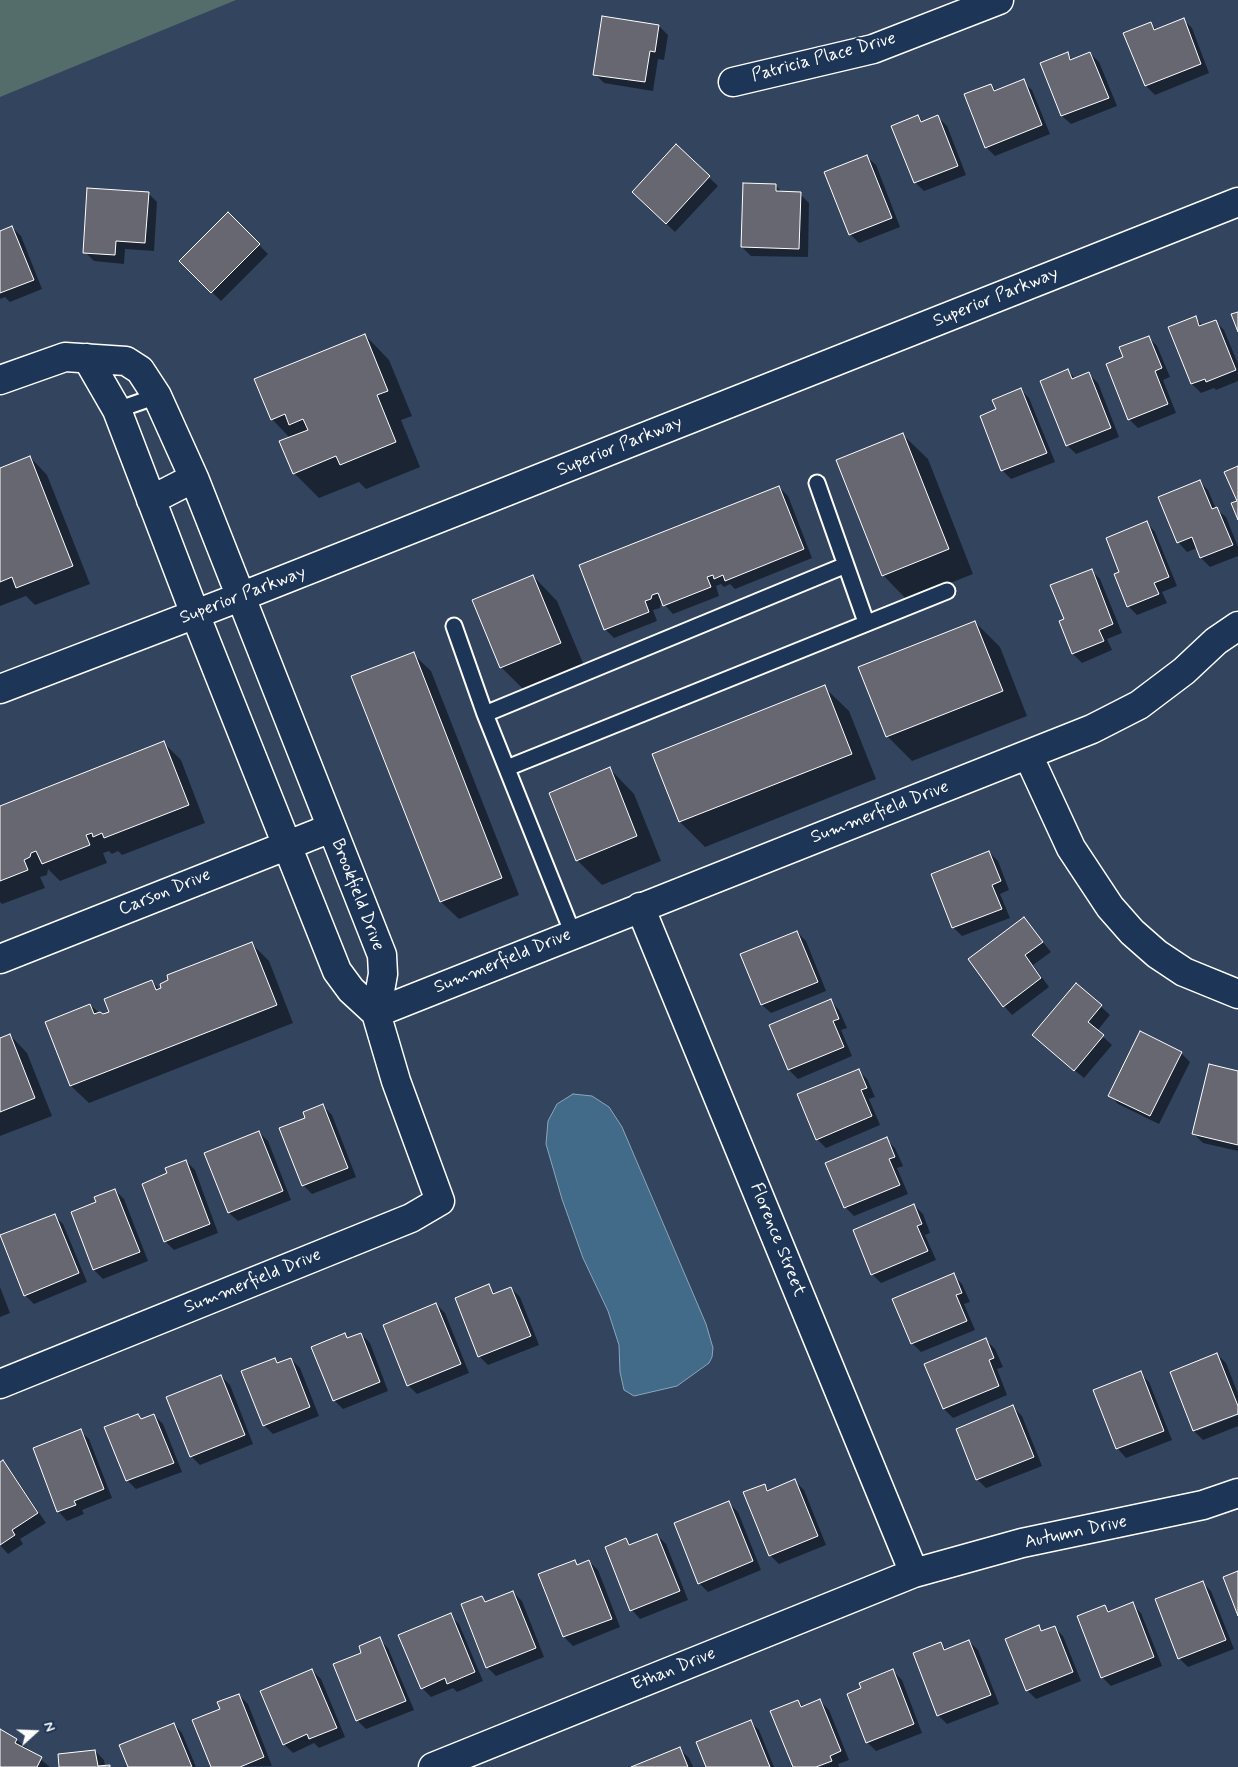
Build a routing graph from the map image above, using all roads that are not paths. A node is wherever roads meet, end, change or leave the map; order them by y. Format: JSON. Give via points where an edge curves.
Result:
{"nodes":[{"id":1,"x":999,"y":0,"type":"edge"},
{"id":2,"x":733,"y":82,"type":"dead end"},
{"id":3,"x":1238,"y":202,"type":"edge"},
{"id":4,"x":87,"y":358,"type":"junction"},
{"id":5,"x":0,"y":380,"type":"edge"},
{"id":6,"x":158,"y":396,"type":"junction"},
{"id":7,"x":118,"y":410,"type":"junction"},
{"id":8,"x":194,"y":478,"type":"junction"},
{"id":9,"x":817,"y":483,"type":"dead end"},
{"id":10,"x":150,"y":500,"type":"junction"},
{"id":11,"x":846,"y":566,"type":"junction"},
{"id":12,"x":947,"y":591,"type":"dead end"},
{"id":13,"x":240,"y":597,"type":"junction"},
{"id":14,"x":195,"y":614,"type":"junction"},
{"id":15,"x":866,"y":622,"type":"junction"},
{"id":16,"x":454,"y":626,"type":"dead end"},
{"id":17,"x":1238,"y":626,"type":"edge"},
{"id":18,"x":0,"y":690,"type":"edge"},
{"id":19,"x":485,"y":714,"type":"junction"},
{"id":20,"x":1028,"y":755,"type":"junction"},
{"id":21,"x":507,"y":768,"type":"junction"},
{"id":22,"x":331,"y":828,"type":"junction"},
{"id":23,"x":287,"y":846,"type":"junction"},
{"id":24,"x":640,"y":907,"type":"junction"},
{"id":25,"x":573,"y":934,"type":"junction"},
{"id":26,"x":0,"y":959,"type":"edge"},
{"id":27,"x":1238,"y":994,"type":"edge"},
{"id":28,"x":376,"y":1013,"type":"junction"},
{"id":29,"x":0,"y":1384,"type":"edge"},
{"id":30,"x":1238,"y":1493,"type":"edge"},
{"id":31,"x":914,"y":1572,"type":"junction"},
{"id":32,"x":433,"y":1767,"type":"edge"}],
"edges":[{"from":1,"to":2,"type":"street","name":"Patricia Place Drive","via":[[873,49]]},
{"from":3,"to":13,"type":"street","name":"Superior Parkway"},
{"from":4,"to":5,"type":"street","name":"Brookfield Drive","via":[[64,357]]},
{"from":4,"to":6,"type":"street","name":"Brookfield Drive","via":[[126,361],[140,370]]},
{"from":4,"to":7,"type":"street"},
{"from":6,"to":7,"type":"lane"},
{"from":6,"to":8,"type":"street","name":"Brookfield Drive"},
{"from":7,"to":10,"type":"street"},
{"from":8,"to":10,"type":"street"},
{"from":8,"to":13,"type":"street","name":"Brookfield Drive"},
{"from":9,"to":11,"type":"lane"},
{"from":10,"to":14,"type":"street"},
{"from":11,"to":15,"type":"lane"},
{"from":11,"to":19,"type":"lane"},
{"from":12,"to":15,"type":"lane"},
{"from":13,"to":14,"type":"street","name":"Superior Parkway"},
{"from":13,"to":22,"type":"street","name":"Brookfield Drive"},
{"from":14,"to":18,"type":"street","name":"Superior Parkway"},
{"from":14,"to":23,"type":"street"},
{"from":15,"to":21,"type":"lane"},
{"from":16,"to":19,"type":"lane"},
{"from":17,"to":20,"type":"street","name":"Summerfield Drive","via":[[1139,705],[1092,729]]},
{"from":19,"to":21,"type":"lane"},
{"from":20,"to":24,"type":"street","name":"Summerfield Drive"},
{"from":20,"to":27,"type":"street","via":[[1071,848],[1110,907],[1157,954],[1184,972]]},
{"from":21,"to":25,"type":"lane"},
{"from":22,"to":23,"type":"street","name":"Carson Drive"},
{"from":22,"to":28,"type":"street","name":"Brookfield Drive","via":[[382,955],[383,974]]},
{"from":23,"to":26,"type":"street","name":"Carson Drive"},
{"from":23,"to":28,"type":"street","via":[[337,971],[351,990]]},
{"from":24,"to":25,"type":"street","name":"Summerfield Drive"},
{"from":24,"to":31,"type":"street","name":"Florence Street"},
{"from":25,"to":28,"type":"street","name":"Summerfield Drive"},
{"from":28,"to":29,"type":"street","name":"Summerfield Drive","via":[[396,1081],[440,1201],[411,1218]]},
{"from":30,"to":31,"type":"street","name":"Autumn Drive","via":[[1203,1505],[1022,1543]]},
{"from":31,"to":32,"type":"street","name":"Ethan Drive"}]}
